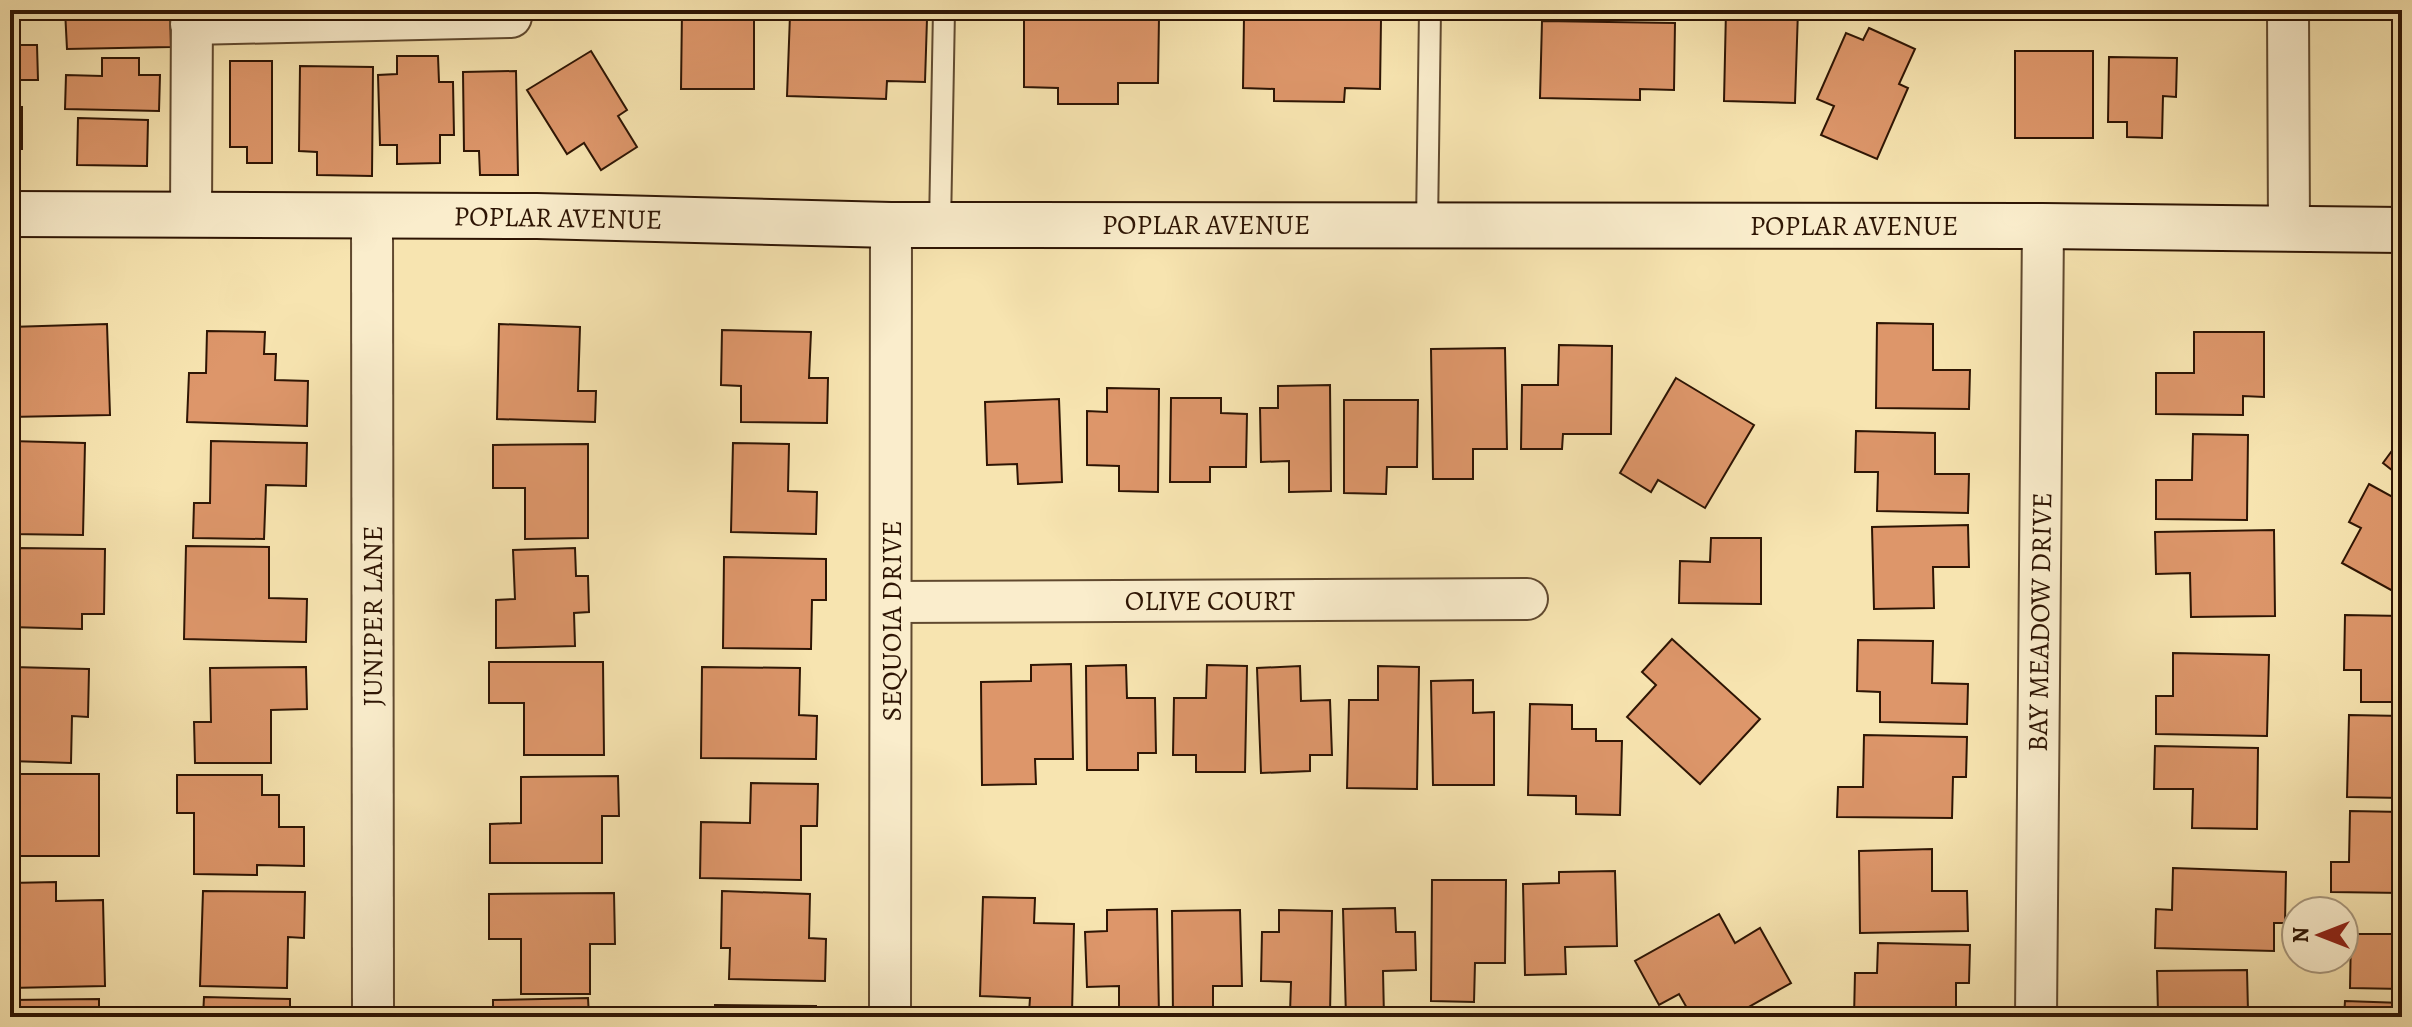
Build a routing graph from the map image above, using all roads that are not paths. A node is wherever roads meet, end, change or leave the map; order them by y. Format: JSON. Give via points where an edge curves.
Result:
{"nodes":[{"id":1,"x":511,"y":10,"type":"edge"},
{"id":2,"x":944,"y":10,"type":"edge"},
{"id":3,"x":1430,"y":10,"type":"edge"},
{"id":4,"x":2288,"y":10,"type":"edge"},
{"id":5,"x":191,"y":17,"type":"edge"},
{"id":6,"x":10,"y":214,"type":"edge"},
{"id":7,"x":191,"y":214,"type":"junction"},
{"id":8,"x":372,"y":215,"type":"junction"},
{"id":9,"x":891,"y":225,"type":"junction"},
{"id":10,"x":940,"y":225,"type":"junction"},
{"id":11,"x":1427,"y":225,"type":"junction"},
{"id":12,"x":2043,"y":226,"type":"junction"},
{"id":13,"x":2289,"y":229,"type":"junction"},
{"id":14,"x":2402,"y":230,"type":"edge"},
{"id":15,"x":1527,"y":599,"type":"dead end"},
{"id":16,"x":893,"y":602,"type":"junction"},
{"id":17,"x":373,"y":1017,"type":"edge"},
{"id":18,"x":890,"y":1017,"type":"edge"},
{"id":19,"x":2036,"y":1017,"type":"edge"}],
"edges":[{"from":1,"to":5,"type":"street","via":[[511,17]]},
{"from":2,"to":10,"type":"lane"},
{"from":3,"to":11,"type":"lane"},
{"from":4,"to":13,"type":"street"},
{"from":5,"to":7,"type":"street"},
{"from":6,"to":7,"type":"street","name":"POPLAR AVENUE"},
{"from":7,"to":8,"type":"street","name":"POPLAR AVENUE"},
{"from":8,"to":9,"type":"street","name":"POPLAR AVENUE"},
{"from":8,"to":17,"type":"street","name":"JUNIPER LANE"},
{"from":9,"to":10,"type":"street","name":"POPLAR AVENUE"},
{"from":9,"to":16,"type":"street","name":"SEQUOIA DRIVE"},
{"from":10,"to":11,"type":"street","name":"POPLAR AVENUE"},
{"from":11,"to":12,"type":"street","name":"POPLAR AVENUE"},
{"from":12,"to":13,"type":"street","name":"POPLAR AVENUE"},
{"from":12,"to":19,"type":"street","name":"BAY MEADOW DRIVE"},
{"from":13,"to":14,"type":"street","name":"POPLAR AVENUE"},
{"from":15,"to":16,"type":"street","name":"OLIVE COURT"},
{"from":16,"to":18,"type":"street","name":"SEQUOIA DRIVE"}]}
